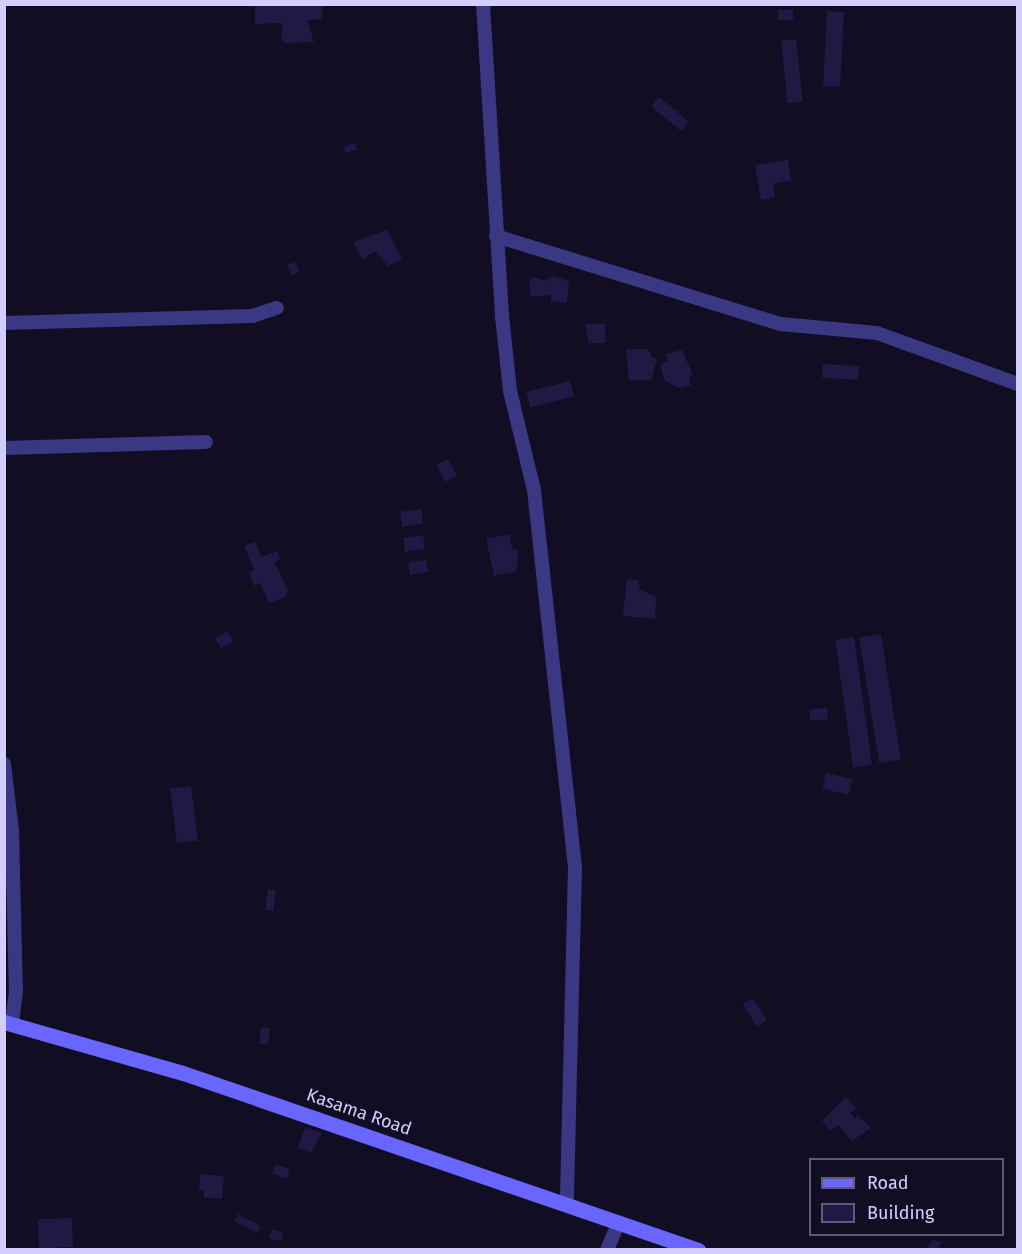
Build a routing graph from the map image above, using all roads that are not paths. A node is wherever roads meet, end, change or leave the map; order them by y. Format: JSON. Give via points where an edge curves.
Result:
{"nodes":[{"id":1,"x":483,"y":4,"type":"edge"},
{"id":2,"x":496,"y":236,"type":"junction"},
{"id":3,"x":277,"y":308,"type":"dead end"},
{"id":4,"x":4,"y":323,"type":"edge"},
{"id":5,"x":1017,"y":384,"type":"edge"},
{"id":6,"x":206,"y":442,"type":"dead end"},
{"id":7,"x":4,"y":448,"type":"edge"},
{"id":8,"x":4,"y":764,"type":"edge"},
{"id":9,"x":8,"y":1023,"type":"edge"},
{"id":10,"x":567,"y":1205,"type":"junction"},
{"id":11,"x":619,"y":1222,"type":"junction"},
{"id":12,"x":607,"y":1250,"type":"edge"},
{"id":13,"x":698,"y":1250,"type":"edge"}],
"edges":[{"from":1,"to":2,"type":"street"},
{"from":2,"to":5,"type":"street","via":[[781,324],[877,333]]},
{"from":2,"to":10,"type":"street","via":[[510,391],[534,490],[575,868]]},
{"from":3,"to":4,"type":"street","via":[[252,316]]},
{"from":6,"to":7,"type":"street"},
{"from":8,"to":9,"type":"street","via":[[14,884]]},
{"from":9,"to":10,"type":"street","name":"Kasama Road","via":[[183,1072]]},
{"from":10,"to":11,"type":"street","name":"Kasama Road"},
{"from":11,"to":12,"type":"street"},
{"from":11,"to":13,"type":"street","name":"Kasama Road"}]}
